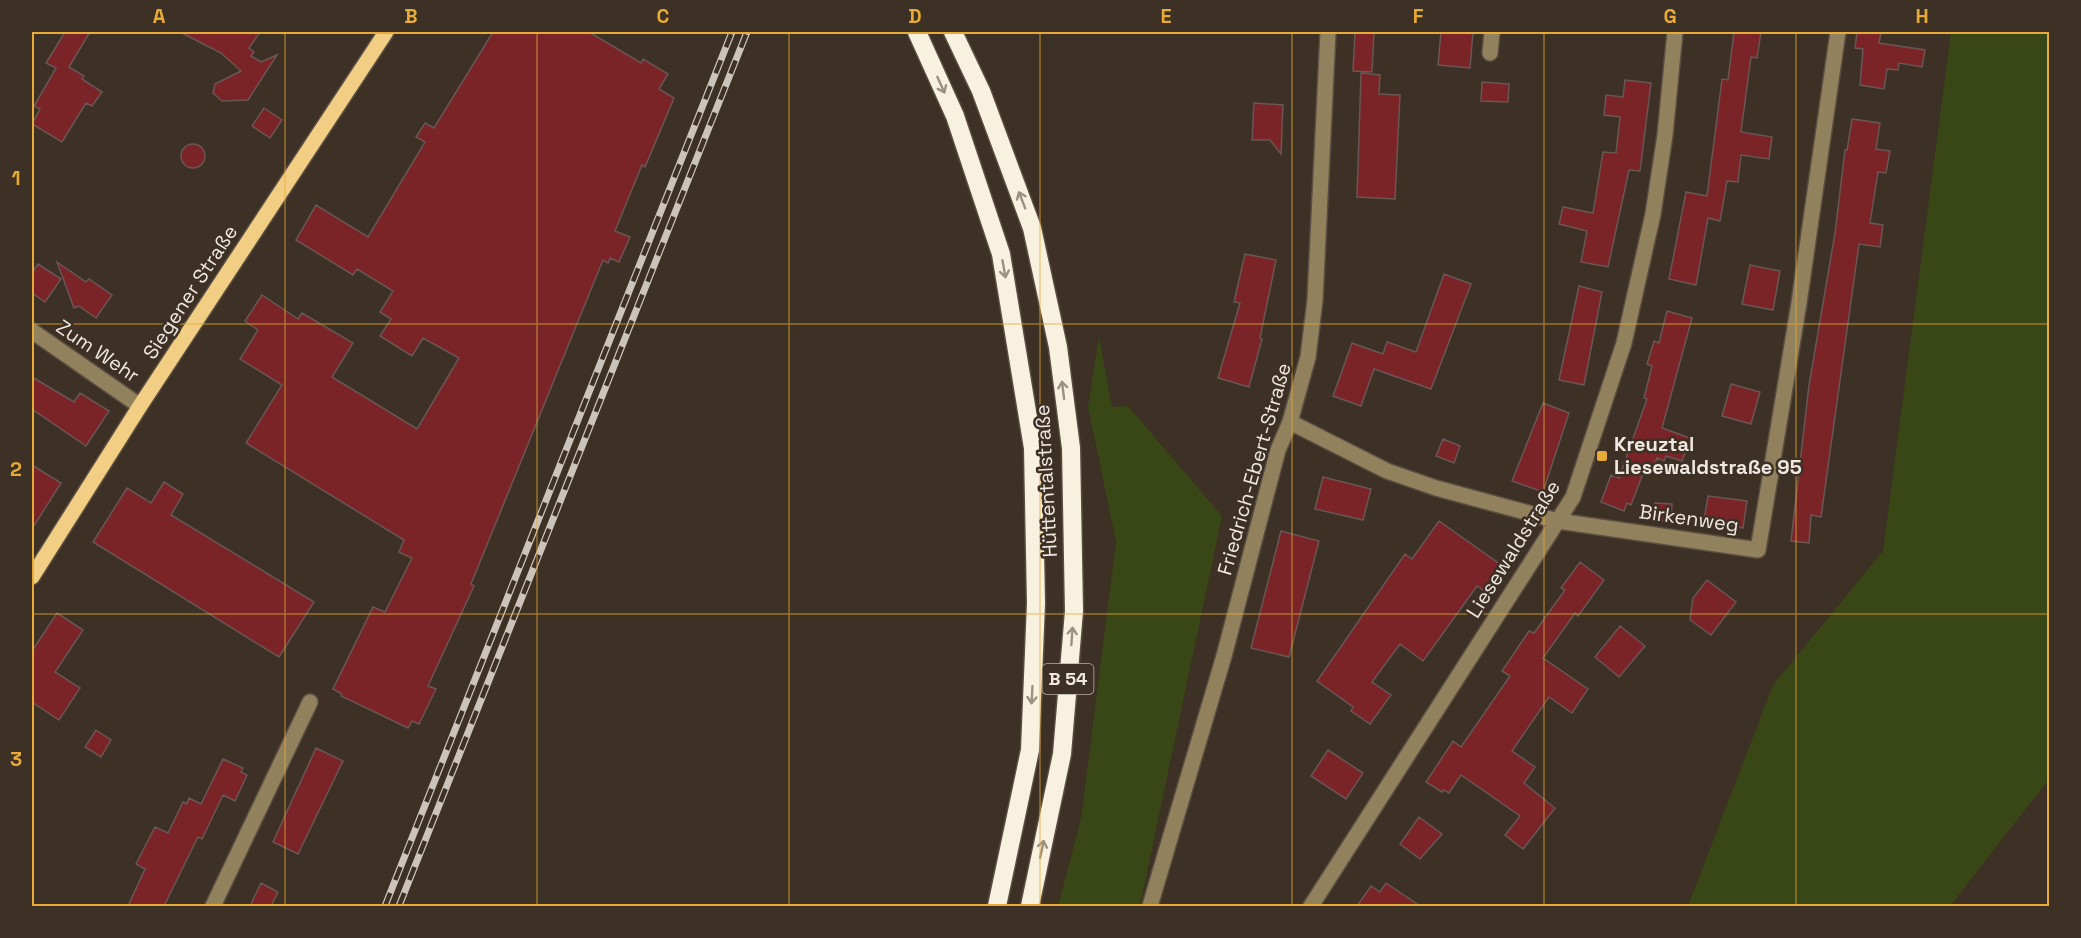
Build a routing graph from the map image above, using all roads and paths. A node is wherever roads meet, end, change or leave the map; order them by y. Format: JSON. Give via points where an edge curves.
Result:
{"nodes":[{"id":1,"x":386,"y":32,"type":"edge"},
{"id":2,"x":917,"y":32,"type":"edge"},
{"id":3,"x":953,"y":32,"type":"edge"},
{"id":4,"x":1328,"y":32,"type":"edge"},
{"id":5,"x":1492,"y":32,"type":"edge"},
{"id":6,"x":1675,"y":32,"type":"edge"},
{"id":7,"x":1838,"y":32,"type":"edge"},
{"id":8,"x":1490,"y":53,"type":"dead end"},
{"id":9,"x":32,"y":331,"type":"edge"},
{"id":10,"x":140,"y":406,"type":"junction"},
{"id":11,"x":1290,"y":422,"type":"junction"},
{"id":12,"x":1558,"y":521,"type":"junction"},
{"id":13,"x":32,"y":577,"type":"edge"},
{"id":14,"x":309,"y":702,"type":"dead end"},
{"id":15,"x":213,"y":906,"type":"edge"},
{"id":16,"x":997,"y":906,"type":"edge"},
{"id":17,"x":1030,"y":906,"type":"edge"},
{"id":18,"x":1150,"y":906,"type":"edge"},
{"id":19,"x":1311,"y":906,"type":"edge"}],
"edges":[{"from":1,"to":10,"type":"main road","name":"Siegener Straße"},
{"from":2,"to":16,"type":"highway","name":"Hüttentalstraße","number":"B 54","one_way":true,"via":[[955,116],[1001,254],[1033,448],[1036,603],[1030,750]]},
{"from":17,"to":3,"type":"highway","name":"Hüttentalstraße","number":"B 54","one_way":true,"via":[[1062,754],[1074,611],[1071,448],[1058,347],[1032,228],[981,91]]},
{"from":4,"to":11,"type":"street","name":"Friedrich-Ebert-Straße","via":[[1315,300],[1308,357]]},
{"from":5,"to":8,"type":"street"},
{"from":6,"to":12,"type":"street","name":"Liesewaldstraße","via":[[1653,214],[1624,343],[1573,497]]},
{"from":7,"to":12,"type":"street","name":"Birkenweg","via":[[1758,549]]},
{"from":9,"to":10,"type":"street","name":"Zum Wehr"},
{"from":10,"to":13,"type":"main road","name":"Siegener Straße"},
{"from":11,"to":12,"type":"street","name":"Birkenweg","via":[[1412,482]]},
{"from":11,"to":18,"type":"street","name":"Friedrich-Ebert-Straße","via":[[1278,450],[1224,656]]},
{"from":12,"to":19,"type":"street","name":"Liesewaldstraße"},
{"from":14,"to":15,"type":"street"}]}
